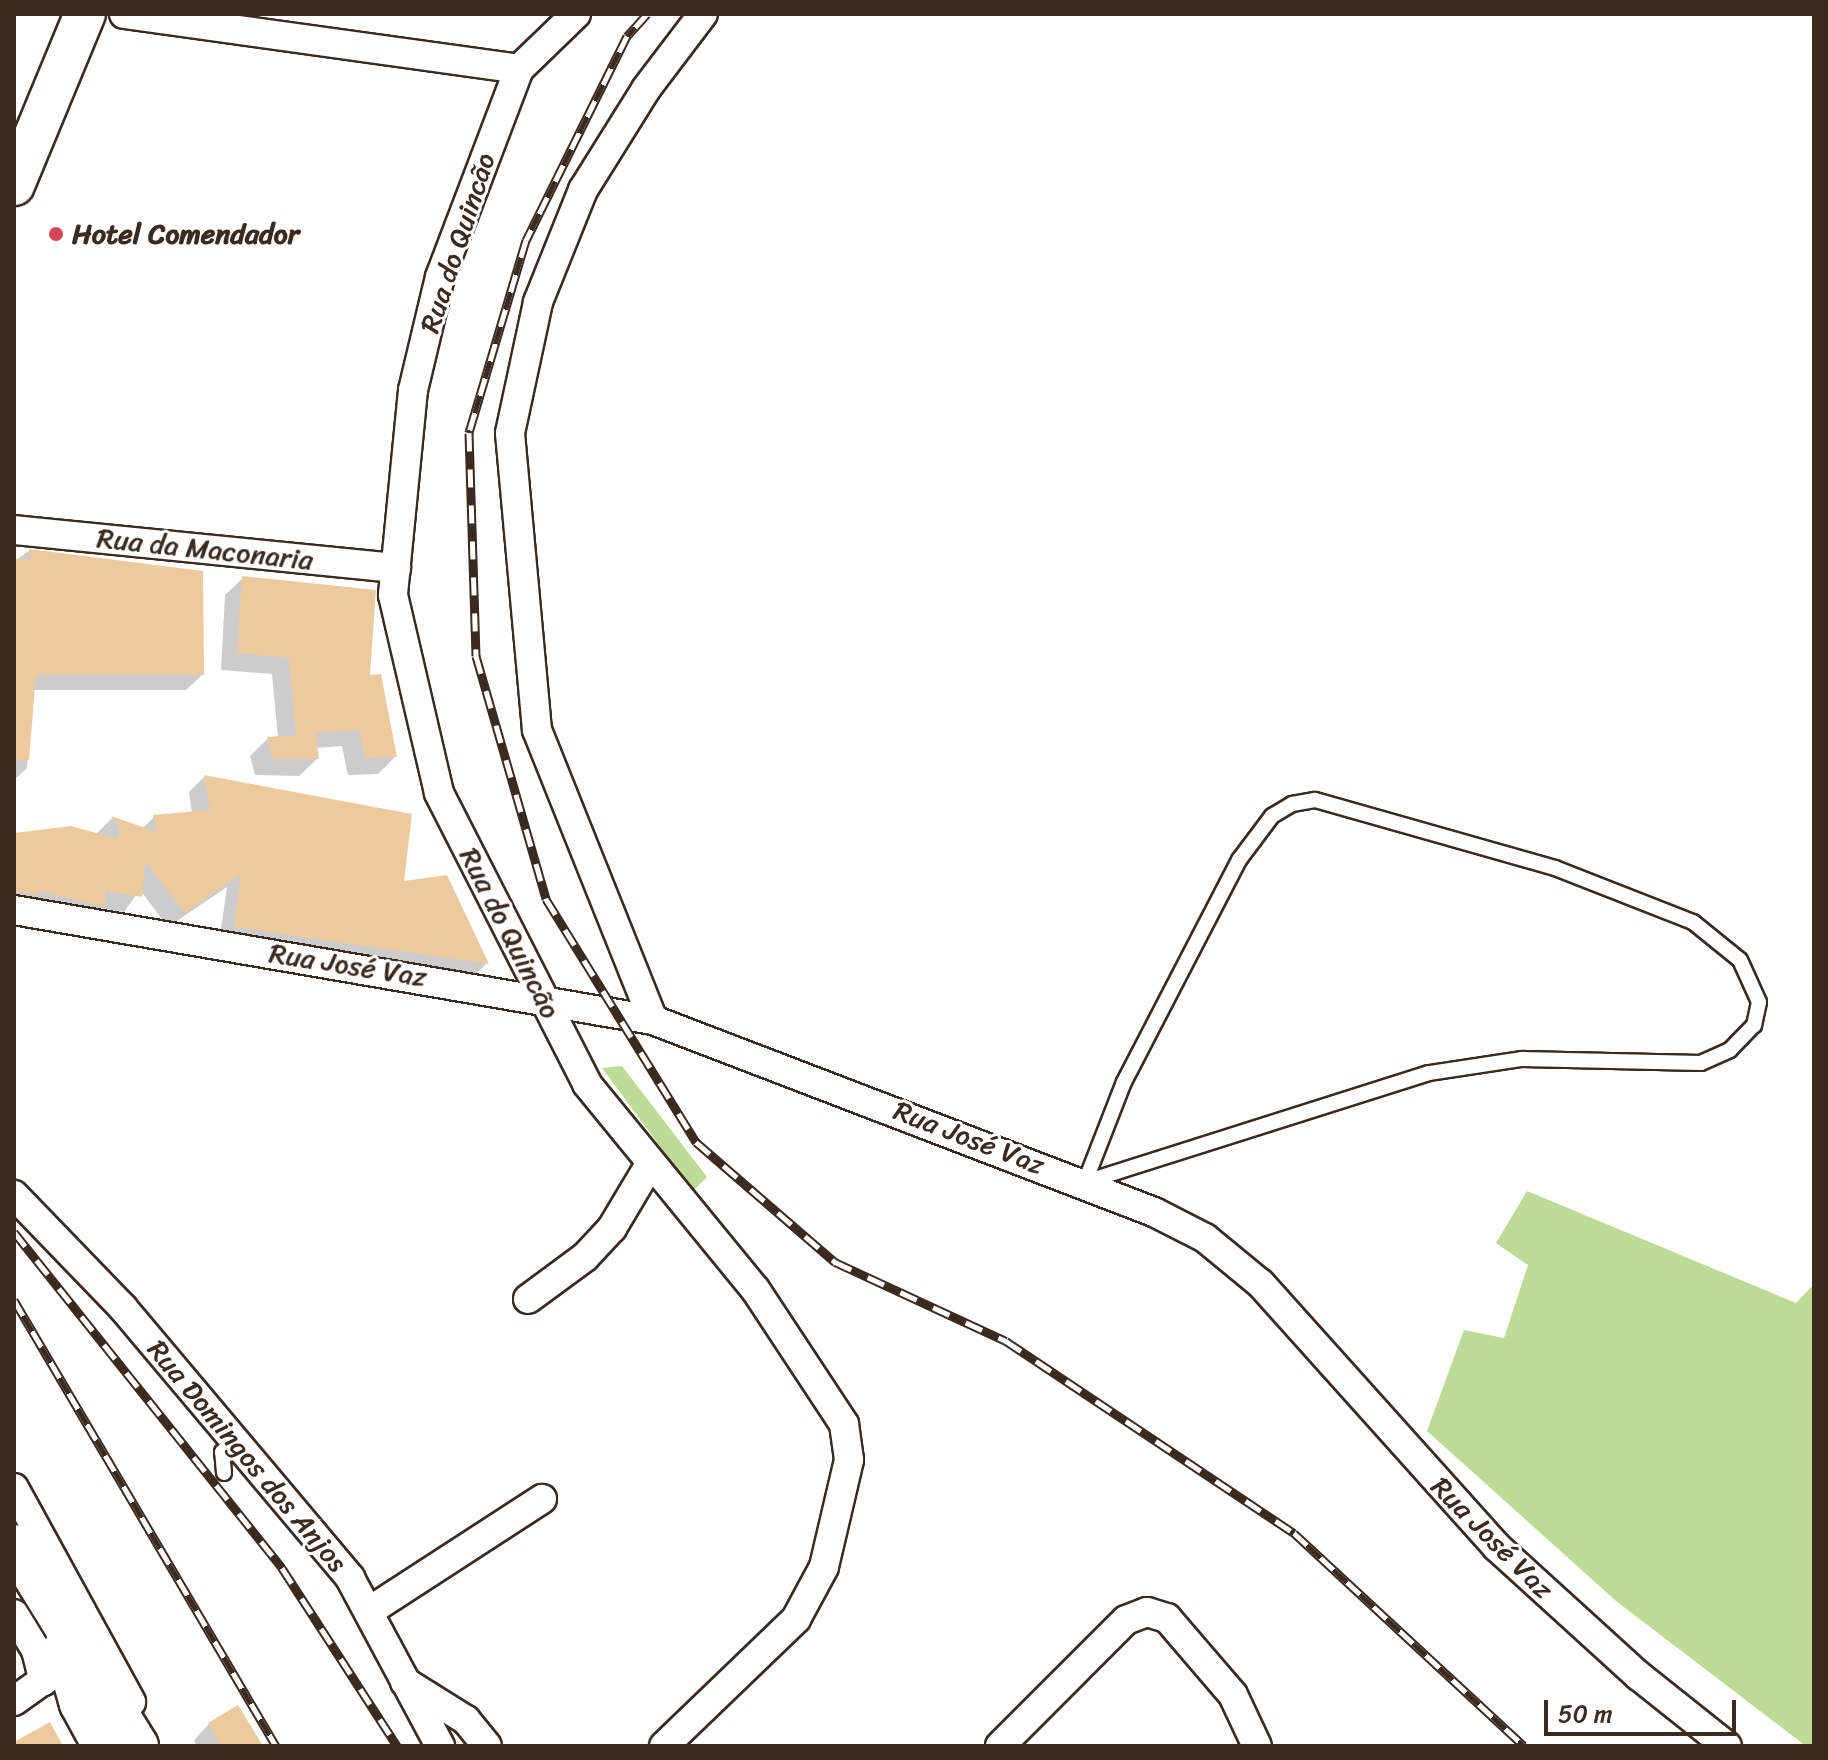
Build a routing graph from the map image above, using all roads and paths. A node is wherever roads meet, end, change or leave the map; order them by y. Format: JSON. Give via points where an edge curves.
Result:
{"nodes":[{"id":1,"x":85,"y":14,"type":"edge"},
{"id":2,"x":124,"y":14,"type":"edge"},
{"id":3,"x":576,"y":14,"type":"edge"},
{"id":4,"x":703,"y":14,"type":"edge"},
{"id":5,"x":519,"y":69,"type":"junction"},
{"id":6,"x":14,"y":185,"type":"edge"},
{"id":7,"x":14,"y":530,"type":"edge"},
{"id":8,"x":396,"y":568,"type":"junction"},
{"id":9,"x":14,"y":910,"type":"edge"},
{"id":10,"x":543,"y":997,"type":"junction"},
{"id":11,"x":653,"y":1020,"type":"junction"},
{"id":12,"x":649,"y":1166,"type":"junction"},
{"id":13,"x":1085,"y":1182,"type":"junction"},
{"id":14,"x":14,"y":1195,"type":"edge"},
{"id":15,"x":528,"y":1299,"type":"dead end"},
{"id":16,"x":237,"y":1441,"type":"junction"},
{"id":17,"x":224,"y":1473,"type":"dead end"},
{"id":18,"x":14,"y":1488,"type":"edge"},
{"id":19,"x":542,"y":1499,"type":"dead end"},
{"id":20,"x":14,"y":1545,"type":"edge"},
{"id":21,"x":371,"y":1610,"type":"junction"},
{"id":22,"x":14,"y":1614,"type":"edge"},
{"id":23,"x":60,"y":1620,"type":"junction"},
{"id":24,"x":55,"y":1671,"type":"junction"},
{"id":25,"x":404,"y":1682,"type":"junction"},
{"id":26,"x":14,"y":1701,"type":"edge"},
{"id":27,"x":103,"y":1746,"type":"edge"},
{"id":28,"x":138,"y":1746,"type":"edge"},
{"id":29,"x":153,"y":1746,"type":"edge"},
{"id":30,"x":440,"y":1746,"type":"edge"},
{"id":31,"x":487,"y":1746,"type":"edge"},
{"id":32,"x":664,"y":1746,"type":"edge"},
{"id":33,"x":1000,"y":1746,"type":"edge"},
{"id":34,"x":1257,"y":1746,"type":"edge"},
{"id":35,"x":1727,"y":1746,"type":"edge"}],
"edges":[{"from":1,"to":6,"type":"main road"},
{"from":2,"to":5,"type":"street"},
{"from":3,"to":5,"type":"street","name":"Rua do Quincão"},
{"from":4,"to":11,"type":"street","via":[[646,89],[583,190],[538,302],[510,433],[537,730]]},
{"from":5,"to":8,"type":"street","name":"Rua do Quincão","via":[[440,277],[413,390]]},
{"from":7,"to":8,"type":"street","name":"Rua da Maconaria"},
{"from":8,"to":10,"type":"street","name":"Rua do Quincão","via":[[393,595],[439,793]]},
{"from":9,"to":10,"type":"street","name":"Rua José Vaz"},
{"from":10,"to":11,"type":"street","name":"Rua José Vaz"},
{"from":10,"to":12,"type":"street","name":"Rua do Quincão","via":[[587,1084]]},
{"from":11,"to":13,"type":"street","name":"Rua José Vaz"},
{"from":12,"to":15,"type":"street","via":[[612,1228],[585,1257]]},
{"from":12,"to":32,"type":"street","name":"Rua do Quincão","via":[[755,1289],[844,1424],[849,1460],[824,1567],[796,1619]]},
{"from":13,"to":13,"type":"lane","via":[[1429,1073],[1522,1059],[1701,1063],[1730,1050],[1754,1025],[1759,1002],[1740,960],[1693,922],[1555,868],[1315,800],[1292,804],[1272,816],[1232,872],[1124,1082]]},
{"from":13,"to":35,"type":"street","name":"Rua José Vaz","via":[[1205,1238],[1261,1284],[1497,1547],[1639,1676]]},
{"from":14,"to":16,"type":"street","name":"Rua Domingos dos Anjos","via":[[123,1308]]},
{"from":16,"to":17,"type":"lane","via":[[222,1452]]},
{"from":16,"to":21,"type":"street","name":"Rua Domingos dos Anjos"},
{"from":18,"to":29,"type":"street","via":[[71,1585]]},
{"from":19,"to":21,"type":"street"},
{"from":20,"to":23,"type":"main road"},
{"from":21,"to":25,"type":"street","name":"Rua Domingos dos Anjos"},
{"from":22,"to":24,"type":"street"},
{"from":23,"to":24,"type":"main road"},
{"from":23,"to":28,"type":"main road"},
{"from":24,"to":26,"type":"street"},
{"from":24,"to":27,"type":"main road"},
{"from":25,"to":30,"type":"street","name":"Rua Domingos dos Anjos"},
{"from":25,"to":31,"type":"street","via":[[466,1720]]},
{"from":33,"to":34,"type":"street","via":[[1126,1620],[1147,1612],[1167,1618],[1233,1695]]}]}
